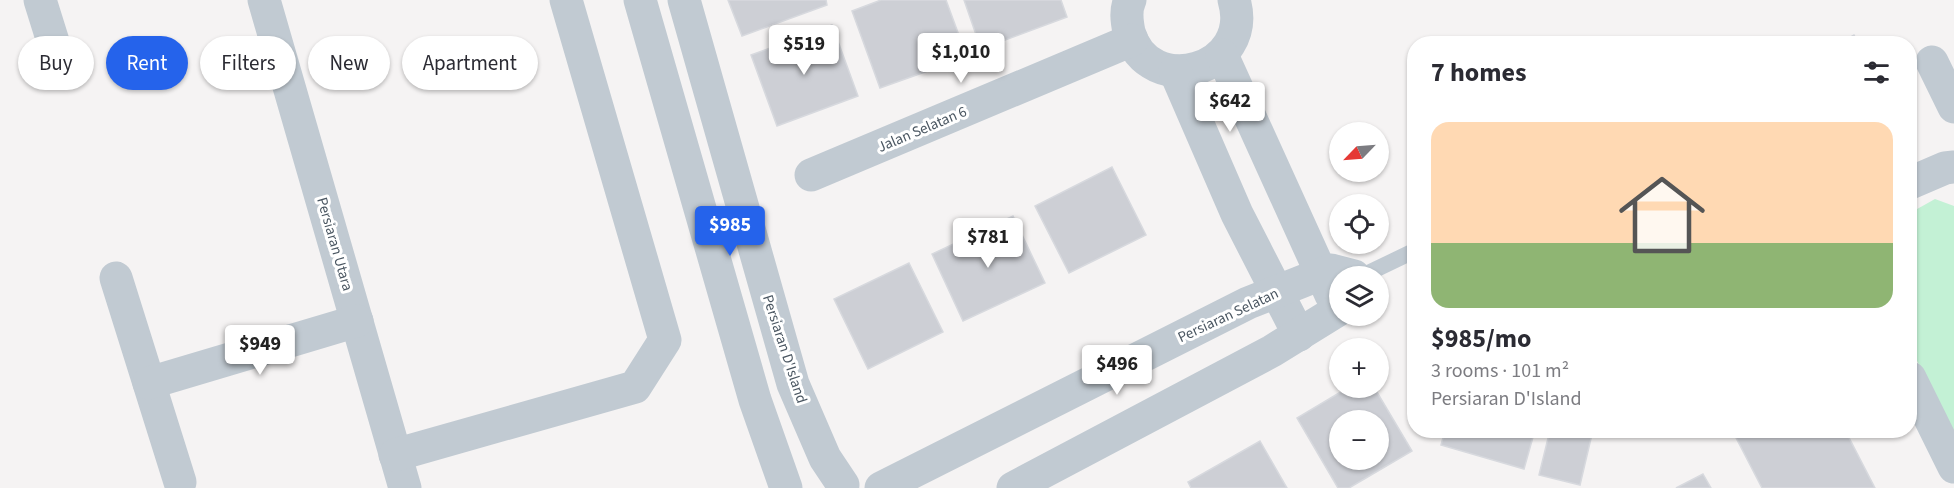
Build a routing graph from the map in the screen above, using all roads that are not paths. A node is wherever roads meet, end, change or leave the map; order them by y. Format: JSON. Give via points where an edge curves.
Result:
{"nodes":[{"id":1,"x":40,"y":0,"type":"edge"},
{"id":2,"x":264,"y":0,"type":"edge"},
{"id":3,"x":566,"y":0,"type":"edge"},
{"id":4,"x":640,"y":0,"type":"edge"},
{"id":5,"x":684,"y":0,"type":"edge"},
{"id":6,"x":1130,"y":0,"type":"edge"},
{"id":7,"x":1234,"y":0,"type":"edge"},
{"id":8,"x":51,"y":36,"type":"edge"},
{"id":9,"x":1132,"y":40,"type":"junction"},
{"id":10,"x":1222,"y":55,"type":"junction"},
{"id":11,"x":1932,"y":62,"type":"dead end"},
{"id":12,"x":1175,"y":71,"type":"junction"},
{"id":13,"x":1954,"y":107,"type":"edge"},
{"id":14,"x":1954,"y":167,"type":"edge"},
{"id":15,"x":811,"y":175,"type":"dead end"},
{"id":16,"x":1917,"y":180,"type":"edge"},
{"id":17,"x":1407,"y":254,"type":"edge"},
{"id":18,"x":1383,"y":266,"type":"edge"},
{"id":19,"x":1329,"y":270,"type":"edge"},
{"id":20,"x":1321,"y":274,"type":"junction"},
{"id":21,"x":116,"y":278,"type":"dead end"},
{"id":22,"x":1329,"y":290,"type":"edge"},
{"id":23,"x":1276,"y":292,"type":"junction"},
{"id":24,"x":1329,"y":316,"type":"edge"},
{"id":25,"x":357,"y":321,"type":"junction"},
{"id":26,"x":1299,"y":335,"type":"junction"},
{"id":27,"x":149,"y":383,"type":"junction"},
{"id":28,"x":1917,"y":392,"type":"edge"},
{"id":29,"x":395,"y":455,"type":"junction"},
{"id":30,"x":1954,"y":466,"type":"edge"},
{"id":31,"x":180,"y":482,"type":"dead end"},
{"id":32,"x":842,"y":487,"type":"edge"},
{"id":33,"x":405,"y":488,"type":"edge"},
{"id":34,"x":786,"y":488,"type":"edge"},
{"id":35,"x":881,"y":488,"type":"edge"},
{"id":36,"x":1013,"y":488,"type":"edge"}],
"edges":[{"from":1,"to":8,"type":"street"},
{"from":2,"to":25,"type":"street","name":"Persiaran Utara"},
{"from":3,"to":29,"type":"street","via":[[665,340],[635,387]]},
{"from":4,"to":34,"type":"street","via":[[755,400]]},
{"from":5,"to":32,"type":"street","name":"Persiaran D'Island","via":[[793,384]]},
{"from":6,"to":9,"type":"street","via":[[1127,22]]},
{"from":7,"to":10,"type":"street","via":[[1237,21]]},
{"from":9,"to":12,"type":"street","via":[[1142,55]]},
{"from":9,"to":15,"type":"street","name":"Jalan Selatan 6"},
{"from":10,"to":12,"type":"street","via":[[1192,71]]},
{"from":10,"to":20,"type":"street"},
{"from":11,"to":13,"type":"street"},
{"from":12,"to":23,"type":"street","via":[[1237,214]]},
{"from":14,"to":16,"type":"street"},
{"from":17,"to":18,"type":"lane"},
{"from":19,"to":20,"type":"street","name":"Persiaran Selatan"},
{"from":20,"to":22,"type":"street"},
{"from":20,"to":23,"type":"street","name":"Persiaran Selatan"},
{"from":21,"to":27,"type":"street"},
{"from":23,"to":26,"type":"street"},
{"from":23,"to":35,"type":"street","name":"Persiaran Selatan"},
{"from":24,"to":26,"type":"street"},
{"from":25,"to":27,"type":"street"},
{"from":25,"to":29,"type":"street","name":"Persiaran Utara"},
{"from":26,"to":36,"type":"street"},
{"from":27,"to":31,"type":"street"},
{"from":28,"to":30,"type":"street"},
{"from":29,"to":33,"type":"street","name":"Persiaran Utara"}]}
